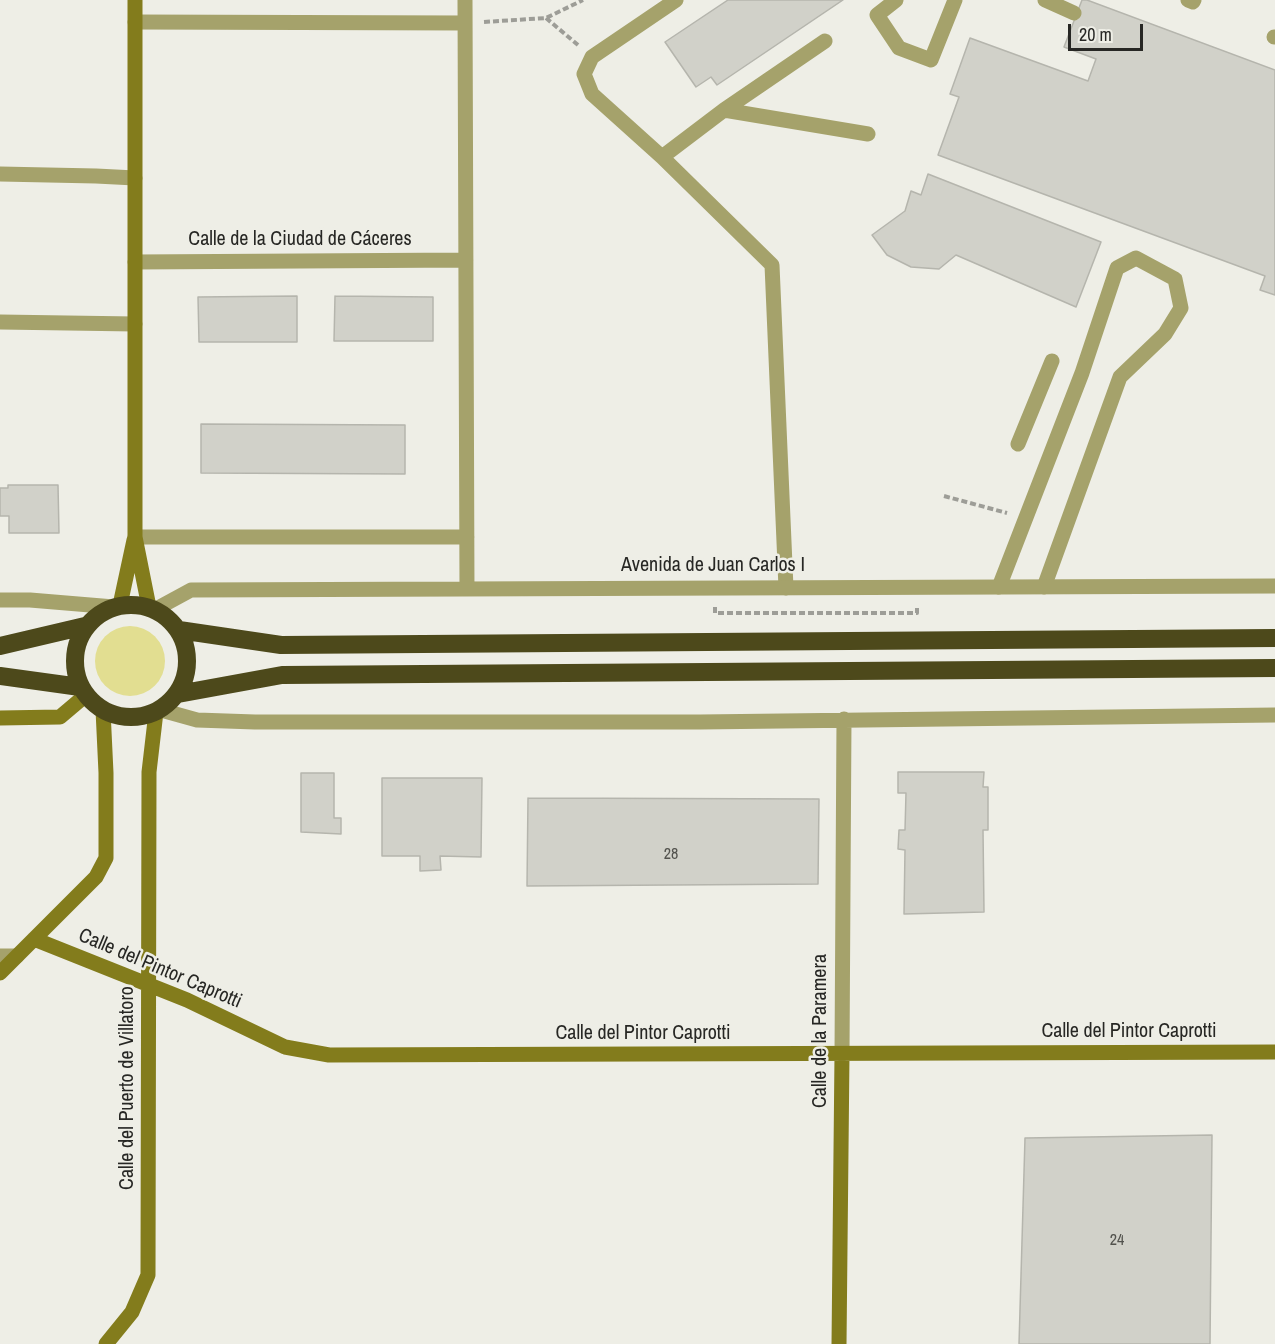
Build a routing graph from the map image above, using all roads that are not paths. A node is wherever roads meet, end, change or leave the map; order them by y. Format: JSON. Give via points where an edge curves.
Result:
{"nodes":[{"id":1,"x":135,"y":0,"type":"edge"},
{"id":2,"x":465,"y":0,"type":"edge"},
{"id":3,"x":676,"y":0,"type":"edge"},
{"id":4,"x":896,"y":0,"type":"edge"},
{"id":5,"x":955,"y":0,"type":"edge"},
{"id":6,"x":1045,"y":0,"type":"edge"},
{"id":7,"x":1188,"y":0,"type":"edge"},
{"id":8,"x":1194,"y":0,"type":"edge"},
{"id":9,"x":1074,"y":13,"type":"dead end"},
{"id":10,"x":135,"y":21,"type":"junction"},
{"id":11,"x":465,"y":23,"type":"junction"},
{"id":12,"x":825,"y":41,"type":"dead end"},
{"id":13,"x":724,"y":110,"type":"junction"},
{"id":14,"x":868,"y":134,"type":"dead end"},
{"id":15,"x":662,"y":157,"type":"junction"},
{"id":16,"x":0,"y":174,"type":"edge"},
{"id":17,"x":135,"y":178,"type":"junction"},
{"id":18,"x":466,"y":260,"type":"junction"},
{"id":19,"x":135,"y":262,"type":"junction"},
{"id":20,"x":0,"y":322,"type":"edge"},
{"id":21,"x":135,"y":324,"type":"junction"},
{"id":22,"x":1052,"y":361,"type":"dead end"},
{"id":23,"x":1018,"y":444,"type":"dead end"},
{"id":24,"x":135,"y":537,"type":"junction"},
{"id":25,"x":467,"y":537,"type":"junction"},
{"id":26,"x":1275,"y":586,"type":"edge"},
{"id":27,"x":999,"y":587,"type":"junction"},
{"id":28,"x":1044,"y":587,"type":"junction"},
{"id":29,"x":786,"y":588,"type":"junction"},
{"id":30,"x":467,"y":589,"type":"junction"},
{"id":31,"x":0,"y":600,"type":"edge"},
{"id":32,"x":117,"y":606,"type":"junction"},
{"id":33,"x":152,"y":608,"type":"junction"},
{"id":34,"x":85,"y":627,"type":"junction"},
{"id":35,"x":179,"y":630,"type":"junction"},
{"id":36,"x":1275,"y":638,"type":"edge"},
{"id":37,"x":0,"y":646,"type":"edge"},
{"id":38,"x":1275,"y":668,"type":"edge"},
{"id":39,"x":0,"y":676,"type":"edge"},
{"id":40,"x":83,"y":691,"type":"junction"},
{"id":41,"x":178,"y":694,"type":"junction"},
{"id":42,"x":103,"y":710,"type":"junction"},
{"id":43,"x":159,"y":711,"type":"junction"},
{"id":44,"x":1275,"y":715,"type":"edge"},
{"id":45,"x":0,"y":718,"type":"edge"},
{"id":46,"x":844,"y":719,"type":"junction"},
{"id":47,"x":34,"y":939,"type":"junction"},
{"id":48,"x":0,"y":956,"type":"edge"},
{"id":49,"x":17,"y":956,"type":"junction"},
{"id":50,"x":0,"y":973,"type":"edge"},
{"id":51,"x":150,"y":984,"type":"junction"},
{"id":52,"x":1275,"y":1052,"type":"edge"},
{"id":53,"x":842,"y":1053,"type":"junction"},
{"id":54,"x":106,"y":1344,"type":"edge"},
{"id":55,"x":839,"y":1344,"type":"edge"}],
"edges":[{"from":1,"to":10,"type":"street"},
{"from":2,"to":11,"type":"street"},
{"from":3,"to":15,"type":"street","via":[[592,57],[584,74],[592,94]]},
{"from":4,"to":5,"type":"street","via":[[877,15],[899,48],[931,60]]},
{"from":6,"to":9,"type":"street"},
{"from":7,"to":8,"type":"street"},
{"from":10,"to":11,"type":"street"},
{"from":10,"to":17,"type":"street"},
{"from":11,"to":18,"type":"street"},
{"from":12,"to":13,"type":"street"},
{"from":13,"to":14,"type":"street"},
{"from":13,"to":15,"type":"street"},
{"from":15,"to":29,"type":"street","via":[[771,265]]},
{"from":16,"to":17,"type":"street"},
{"from":17,"to":19,"type":"street"},
{"from":18,"to":19,"type":"street","name":"Calle de la Ciudad de Cáceres"},
{"from":18,"to":25,"type":"street"},
{"from":19,"to":21,"type":"street"},
{"from":20,"to":21,"type":"street"},
{"from":21,"to":24,"type":"street"},
{"from":22,"to":23,"type":"street"},
{"from":24,"to":25,"type":"street"},
{"from":24,"to":32,"type":"street"},
{"from":24,"to":33,"type":"street"},
{"from":25,"to":30,"type":"street"},
{"from":26,"to":28,"type":"street","name":"Avenida de Juan Carlos I"},
{"from":27,"to":28,"type":"street","name":"Avenida de Juan Carlos I"},
{"from":27,"to":28,"type":"street","via":[[1082,373],[1117,267],[1136,258],[1175,279],[1181,308],[1165,334],[1120,377]]},
{"from":27,"to":29,"type":"street","name":"Avenida de Juan Carlos I"},
{"from":29,"to":30,"type":"street","name":"Avenida de Juan Carlos I"},
{"from":30,"to":33,"type":"street","name":"Avenida de Juan Carlos I","via":[[191,590]]},
{"from":31,"to":32,"type":"street"},
{"from":32,"to":33,"type":"highway"},
{"from":32,"to":34,"type":"highway"},
{"from":33,"to":35,"type":"highway"},
{"from":34,"to":37,"type":"highway"},
{"from":34,"to":40,"type":"highway","via":[[74,656]]},
{"from":35,"to":36,"type":"highway","via":[[281,645]]},
{"from":35,"to":41,"type":"highway","via":[[187,651],[187,673]]},
{"from":38,"to":41,"type":"highway","via":[[282,675]]},
{"from":39,"to":40,"type":"highway"},
{"from":40,"to":42,"type":"highway"},
{"from":40,"to":45,"type":"street","via":[[60,717]]},
{"from":41,"to":43,"type":"highway"},
{"from":42,"to":43,"type":"highway","via":[[129,718]]},
{"from":42,"to":47,"type":"street","via":[[106,858],[96,877]]},
{"from":43,"to":46,"type":"street","via":[[197,720],[255,722]]},
{"from":43,"to":51,"type":"street","name":"Calle del Puerto de Villatoro","via":[[149,772]]},
{"from":44,"to":46,"type":"street"},
{"from":46,"to":53,"type":"street","name":"Calle de la Paramera"},
{"from":47,"to":49,"type":"street"},
{"from":47,"to":51,"type":"street","name":"Calle del Pintor Caprotti"},
{"from":48,"to":49,"type":"street"},
{"from":49,"to":50,"type":"street"},
{"from":51,"to":53,"type":"street","name":"Calle del Pintor Caprotti","via":[[285,1047],[329,1055]]},
{"from":51,"to":54,"type":"street","name":"Calle del Puerto de Villatoro","via":[[148,1275],[132,1312]]},
{"from":52,"to":53,"type":"street","name":"Calle del Pintor Caprotti"},
{"from":53,"to":55,"type":"street","name":"Calle de la Paramera"}]}
